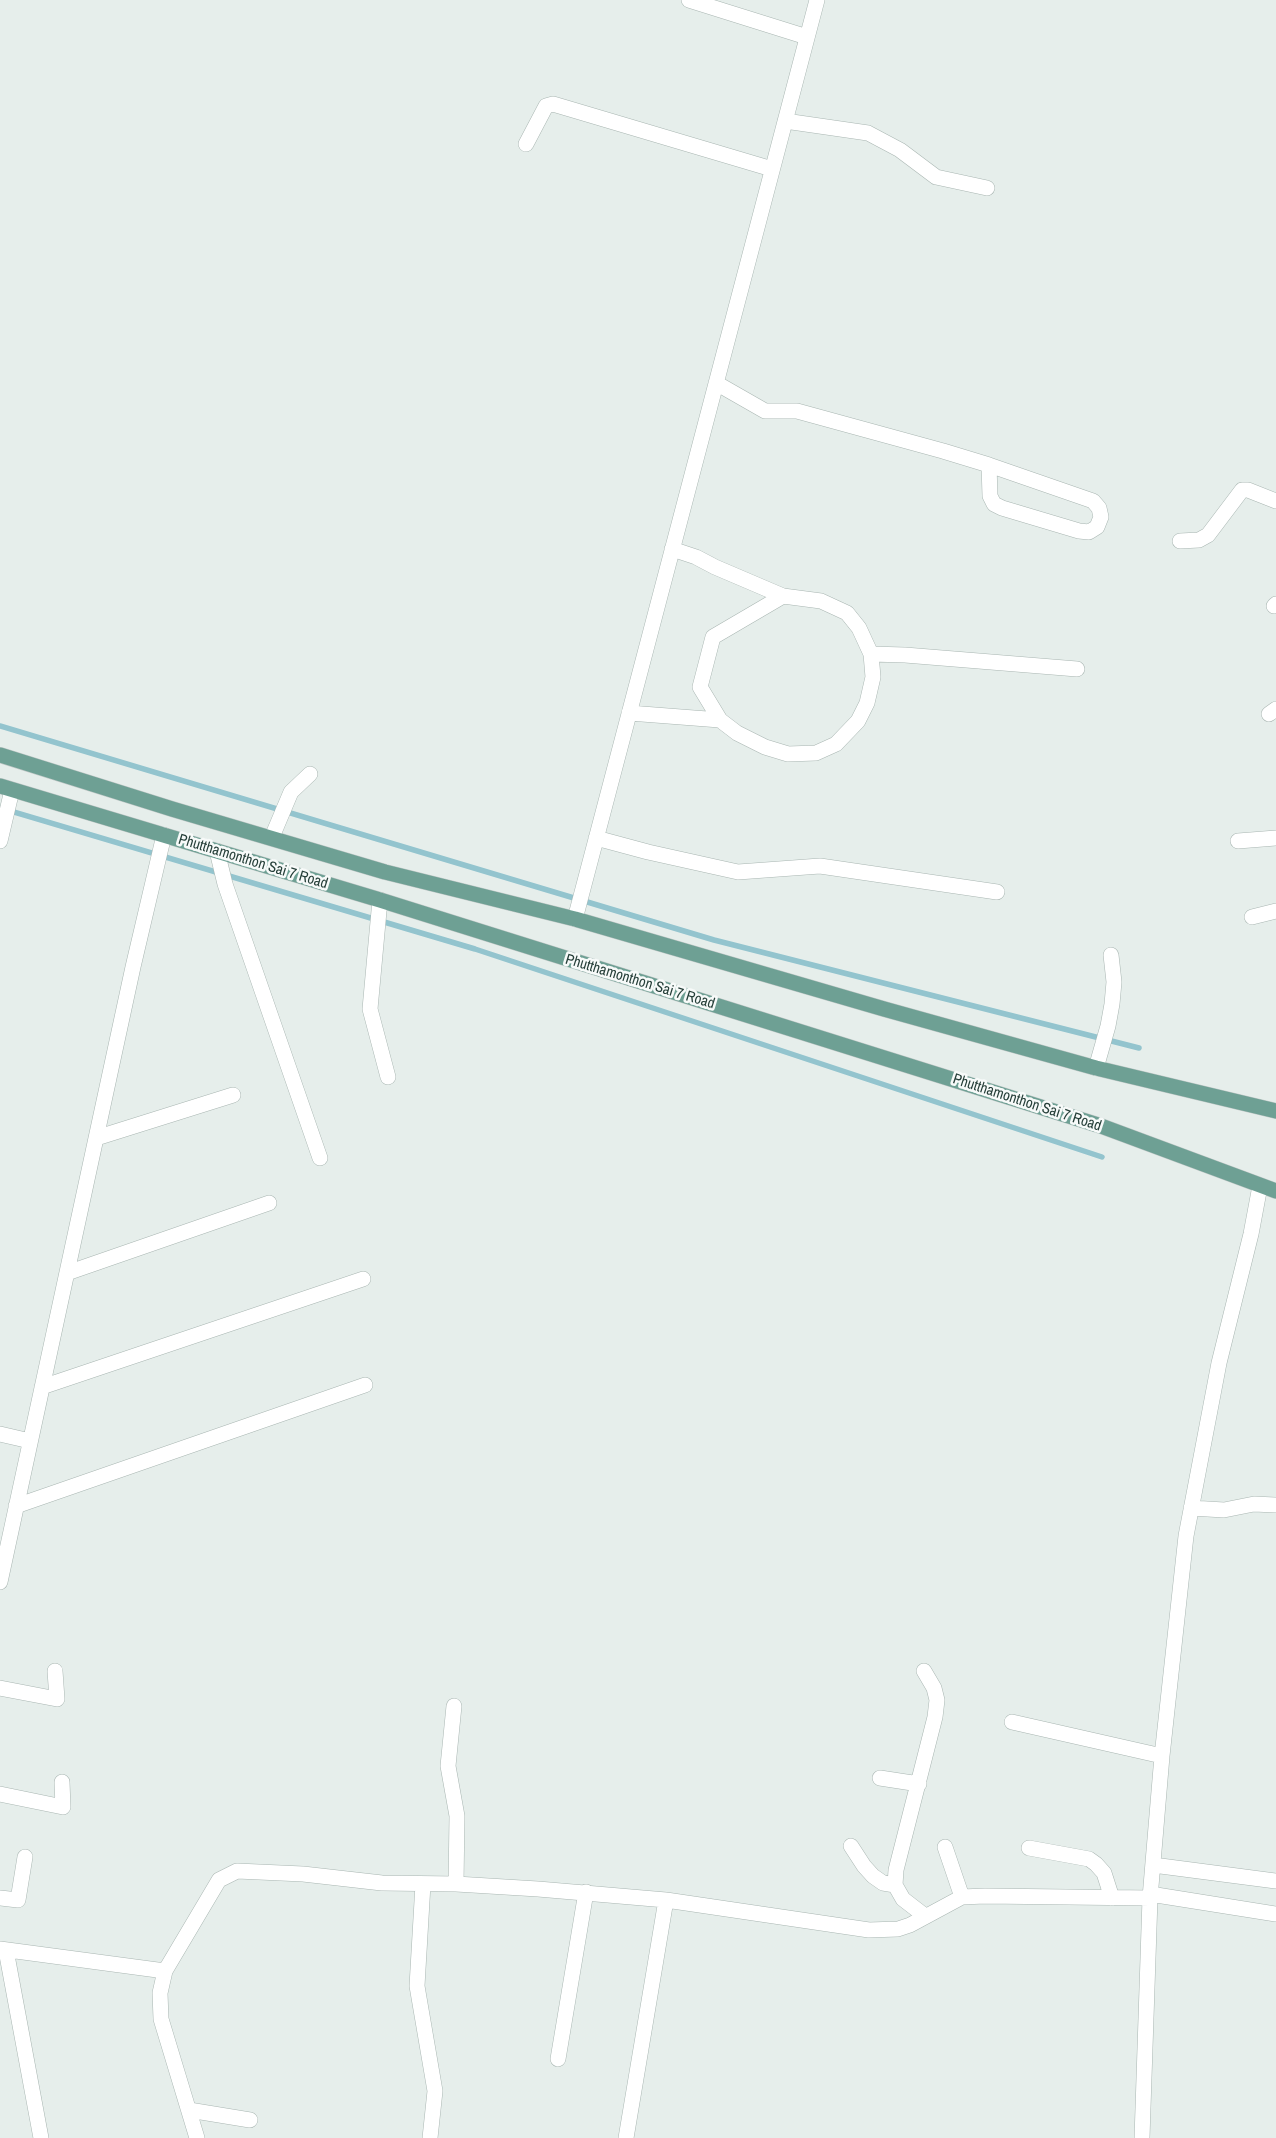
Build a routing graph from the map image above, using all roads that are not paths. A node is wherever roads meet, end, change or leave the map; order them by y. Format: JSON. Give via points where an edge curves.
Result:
{"nodes":[{"id":1,"x":689,"y":0,"type":"edge"},
{"id":2,"x":817,"y":0,"type":"edge"},
{"id":3,"x":807,"y":37,"type":"junction"},
{"id":4,"x":785,"y":121,"type":"junction"},
{"id":5,"x":526,"y":144,"type":"dead end"},
{"id":6,"x":772,"y":169,"type":"junction"},
{"id":7,"x":987,"y":188,"type":"dead end"},
{"id":8,"x":716,"y":383,"type":"junction"},
{"id":9,"x":989,"y":465,"type":"junction"},
{"id":10,"x":1276,"y":501,"type":"edge"},
{"id":11,"x":1180,"y":541,"type":"dead end"},
{"id":12,"x":672,"y":549,"type":"junction"},
{"id":13,"x":783,"y":596,"type":"junction"},
{"id":14,"x":871,"y":654,"type":"junction"},
{"id":15,"x":1077,"y":669,"type":"dead end"},
{"id":16,"x":629,"y":712,"type":"junction"},
{"id":17,"x":720,"y":720,"type":"junction"},
{"id":18,"x":0,"y":755,"type":"edge"},
{"id":19,"x":310,"y":774,"type":"dead end"},
{"id":20,"x":8,"y":790,"type":"edge"},
{"id":21,"x":272,"y":837,"type":"junction"},
{"id":22,"x":164,"y":838,"type":"junction"},
{"id":23,"x":596,"y":838,"type":"junction"},
{"id":24,"x":1276,"y":838,"type":"edge"},
{"id":25,"x":0,"y":841,"type":"edge"},
{"id":26,"x":1238,"y":841,"type":"dead end"},
{"id":27,"x":218,"y":857,"type":"junction"},
{"id":28,"x":997,"y":892,"type":"dead end"},
{"id":29,"x":380,"y":904,"type":"junction"},
{"id":30,"x":1276,"y":911,"type":"edge"},
{"id":31,"x":576,"y":915,"type":"junction"},
{"id":32,"x":1252,"y":916,"type":"dead end"},
{"id":33,"x":1111,"y":955,"type":"dead end"},
{"id":34,"x":1096,"y":1068,"type":"junction"},
{"id":35,"x":388,"y":1077,"type":"dead end"},
{"id":36,"x":233,"y":1095,"type":"dead end"},
{"id":37,"x":1276,"y":1111,"type":"edge"},
{"id":38,"x":96,"y":1138,"type":"junction"},
{"id":39,"x":320,"y":1158,"type":"dead end"},
{"id":40,"x":1260,"y":1186,"type":"junction"},
{"id":41,"x":1276,"y":1191,"type":"edge"},
{"id":42,"x":269,"y":1203,"type":"dead end"},
{"id":43,"x":67,"y":1273,"type":"junction"},
{"id":44,"x":363,"y":1279,"type":"dead end"},
{"id":45,"x":365,"y":1384,"type":"dead end"},
{"id":46,"x":42,"y":1387,"type":"junction"},
{"id":47,"x":0,"y":1434,"type":"edge"},
{"id":48,"x":30,"y":1441,"type":"junction"},
{"id":49,"x":1275,"y":1505,"type":"edge"},
{"id":50,"x":16,"y":1506,"type":"junction"},
{"id":51,"x":1191,"y":1508,"type":"junction"},
{"id":52,"x":4,"y":1543,"type":"edge"},
{"id":53,"x":0,"y":1582,"type":"edge"},
{"id":54,"x":55,"y":1671,"type":"dead end"},
{"id":55,"x":924,"y":1671,"type":"dead end"},
{"id":56,"x":0,"y":1688,"type":"edge"},
{"id":57,"x":454,"y":1706,"type":"dead end"},
{"id":58,"x":1012,"y":1722,"type":"dead end"},
{"id":59,"x":1162,"y":1756,"type":"junction"},
{"id":60,"x":880,"y":1778,"type":"dead end"},
{"id":61,"x":62,"y":1782,"type":"dead end"},
{"id":62,"x":919,"y":1784,"type":"junction"},
{"id":63,"x":0,"y":1794,"type":"edge"},
{"id":64,"x":852,"y":1846,"type":"dead end"},
{"id":65,"x":945,"y":1847,"type":"dead end"},
{"id":66,"x":1029,"y":1848,"type":"dead end"},
{"id":67,"x":25,"y":1857,"type":"dead end"},
{"id":68,"x":1153,"y":1865,"type":"junction"},
{"id":69,"x":1276,"y":1881,"type":"edge"},
{"id":70,"x":423,"y":1884,"type":"junction"},
{"id":71,"x":456,"y":1884,"type":"junction"},
{"id":72,"x":895,"y":1885,"type":"junction"},
{"id":73,"x":586,"y":1892,"type":"junction"},
{"id":74,"x":1150,"y":1896,"type":"junction"},
{"id":75,"x":962,"y":1897,"type":"junction"},
{"id":76,"x":0,"y":1898,"type":"edge"},
{"id":77,"x":1112,"y":1898,"type":"junction"},
{"id":78,"x":666,"y":1900,"type":"junction"},
{"id":79,"x":1276,"y":1914,"type":"edge"},
{"id":80,"x":925,"y":1916,"type":"junction"},
{"id":81,"x":3,"y":1949,"type":"edge"},
{"id":82,"x":165,"y":1971,"type":"junction"},
{"id":83,"x":558,"y":2059,"type":"dead end"},
{"id":84,"x":189,"y":2110,"type":"junction"},
{"id":85,"x":250,"y":2120,"type":"dead end"},
{"id":86,"x":41,"y":2138,"type":"edge"},
{"id":87,"x":197,"y":2138,"type":"edge"},
{"id":88,"x":430,"y":2138,"type":"edge"},
{"id":89,"x":626,"y":2138,"type":"edge"},
{"id":90,"x":1142,"y":2138,"type":"edge"}],
"edges":[{"from":1,"to":3,"type":"street"},
{"from":2,"to":3,"type":"street"},
{"from":3,"to":4,"type":"street"},
{"from":4,"to":6,"type":"street"},
{"from":4,"to":7,"type":"street","via":[[868,134],[900,150],[936,177]]},
{"from":5,"to":6,"type":"street","via":[[546,106],[553,104]]},
{"from":6,"to":8,"type":"street"},
{"from":8,"to":9,"type":"street","via":[[764,412],[797,410]]},
{"from":8,"to":12,"type":"street"},
{"from":9,"to":9,"type":"street","via":[[990,496],[994,504],[1079,532],[1097,527],[1101,517],[1093,501]]},
{"from":10,"to":11,"type":"street","via":[[1242,490],[1208,535],[1199,540]]},
{"from":12,"to":13,"type":"street"},
{"from":12,"to":16,"type":"street"},
{"from":13,"to":14,"type":"street","via":[[821,601],[847,613],[859,628]]},
{"from":13,"to":17,"type":"street","via":[[713,637],[700,687]]},
{"from":14,"to":15,"type":"street"},
{"from":14,"to":17,"type":"street","via":[[873,677],[867,703],[858,721],[836,744],[816,753],[788,754],[765,747]]},
{"from":16,"to":17,"type":"street"},
{"from":16,"to":23,"type":"street"},
{"from":18,"to":21,"type":"main road","name":"Phutthamonthon Sai 7 Road","via":[[180,812]]},
{"from":19,"to":21,"type":"street","via":[[291,792]]},
{"from":20,"to":22,"type":"main road","name":"Phutthamonthon Sai 7 Road"},
{"from":20,"to":25,"type":"street"},
{"from":21,"to":31,"type":"main road","name":"Phutthamonthon Sai 7 Road","via":[[385,872]]},
{"from":22,"to":27,"type":"main road","name":"Phutthamonthon Sai 7 Road"},
{"from":22,"to":38,"type":"street"},
{"from":23,"to":28,"type":"street","via":[[738,872],[820,866]]},
{"from":23,"to":31,"type":"street"},
{"from":24,"to":26,"type":"street"},
{"from":27,"to":29,"type":"main road","name":"Phutthamonthon Sai 7 Road"},
{"from":27,"to":39,"type":"street"},
{"from":29,"to":35,"type":"street","via":[[370,1009]]},
{"from":29,"to":40,"type":"main road","name":"Phutthamonthon Sai 7 Road","via":[[1100,1126]]},
{"from":30,"to":32,"type":"street"},
{"from":31,"to":34,"type":"main road","name":"Phutthamonthon Sai 7 Road","via":[[884,1010]]},
{"from":33,"to":34,"type":"street","via":[[1114,982],[1108,1026]]},
{"from":34,"to":37,"type":"main road","name":"Phutthamonthon Sai 7 Road"},
{"from":36,"to":38,"type":"street"},
{"from":38,"to":43,"type":"street"},
{"from":40,"to":41,"type":"main road","name":"Phutthamonthon Sai 7 Road"},
{"from":40,"to":51,"type":"street","via":[[1219,1363]]},
{"from":42,"to":43,"type":"street"},
{"from":43,"to":46,"type":"street"},
{"from":44,"to":46,"type":"street"},
{"from":45,"to":50,"type":"street"},
{"from":46,"to":48,"type":"street"},
{"from":47,"to":48,"type":"street"},
{"from":48,"to":50,"type":"street"},
{"from":49,"to":51,"type":"street","via":[[1254,1504],[1224,1510]]},
{"from":50,"to":52,"type":"street"},
{"from":51,"to":59,"type":"street"},
{"from":52,"to":53,"type":"street"},
{"from":54,"to":56,"type":"street","via":[[57,1699]]},
{"from":55,"to":62,"type":"street","via":[[938,1700]]},
{"from":57,"to":71,"type":"street","via":[[448,1766],[457,1816]]},
{"from":58,"to":59,"type":"street"},
{"from":59,"to":68,"type":"street"},
{"from":60,"to":62,"type":"street"},
{"from":61,"to":63,"type":"street","via":[[63,1807]]},
{"from":62,"to":72,"type":"street"},
{"from":64,"to":72,"type":"street","via":[[874,1876],[883,1883]]},
{"from":65,"to":75,"type":"street"},
{"from":66,"to":77,"type":"street","via":[[1089,1859],[1104,1873]]},
{"from":67,"to":76,"type":"street","via":[[18,1900]]},
{"from":68,"to":69,"type":"street"},
{"from":68,"to":74,"type":"street"},
{"from":70,"to":71,"type":"street"},
{"from":70,"to":82,"type":"street","via":[[237,1872],[219,1880]]},
{"from":70,"to":88,"type":"street","via":[[417,1986],[434,2091]]},
{"from":71,"to":73,"type":"street"},
{"from":72,"to":80,"type":"street","via":[[903,1899]]},
{"from":73,"to":78,"type":"street"},
{"from":73,"to":83,"type":"street"},
{"from":74,"to":77,"type":"street"},
{"from":74,"to":79,"type":"street"},
{"from":74,"to":90,"type":"street"},
{"from":75,"to":77,"type":"street"},
{"from":75,"to":80,"type":"street"},
{"from":78,"to":80,"type":"street","via":[[869,1930],[898,1929]]},
{"from":78,"to":89,"type":"street"},
{"from":81,"to":82,"type":"street"},
{"from":81,"to":86,"type":"street"},
{"from":82,"to":84,"type":"street","via":[[160,1993],[161,2019]]},
{"from":84,"to":85,"type":"street"},
{"from":84,"to":87,"type":"street"}]}
